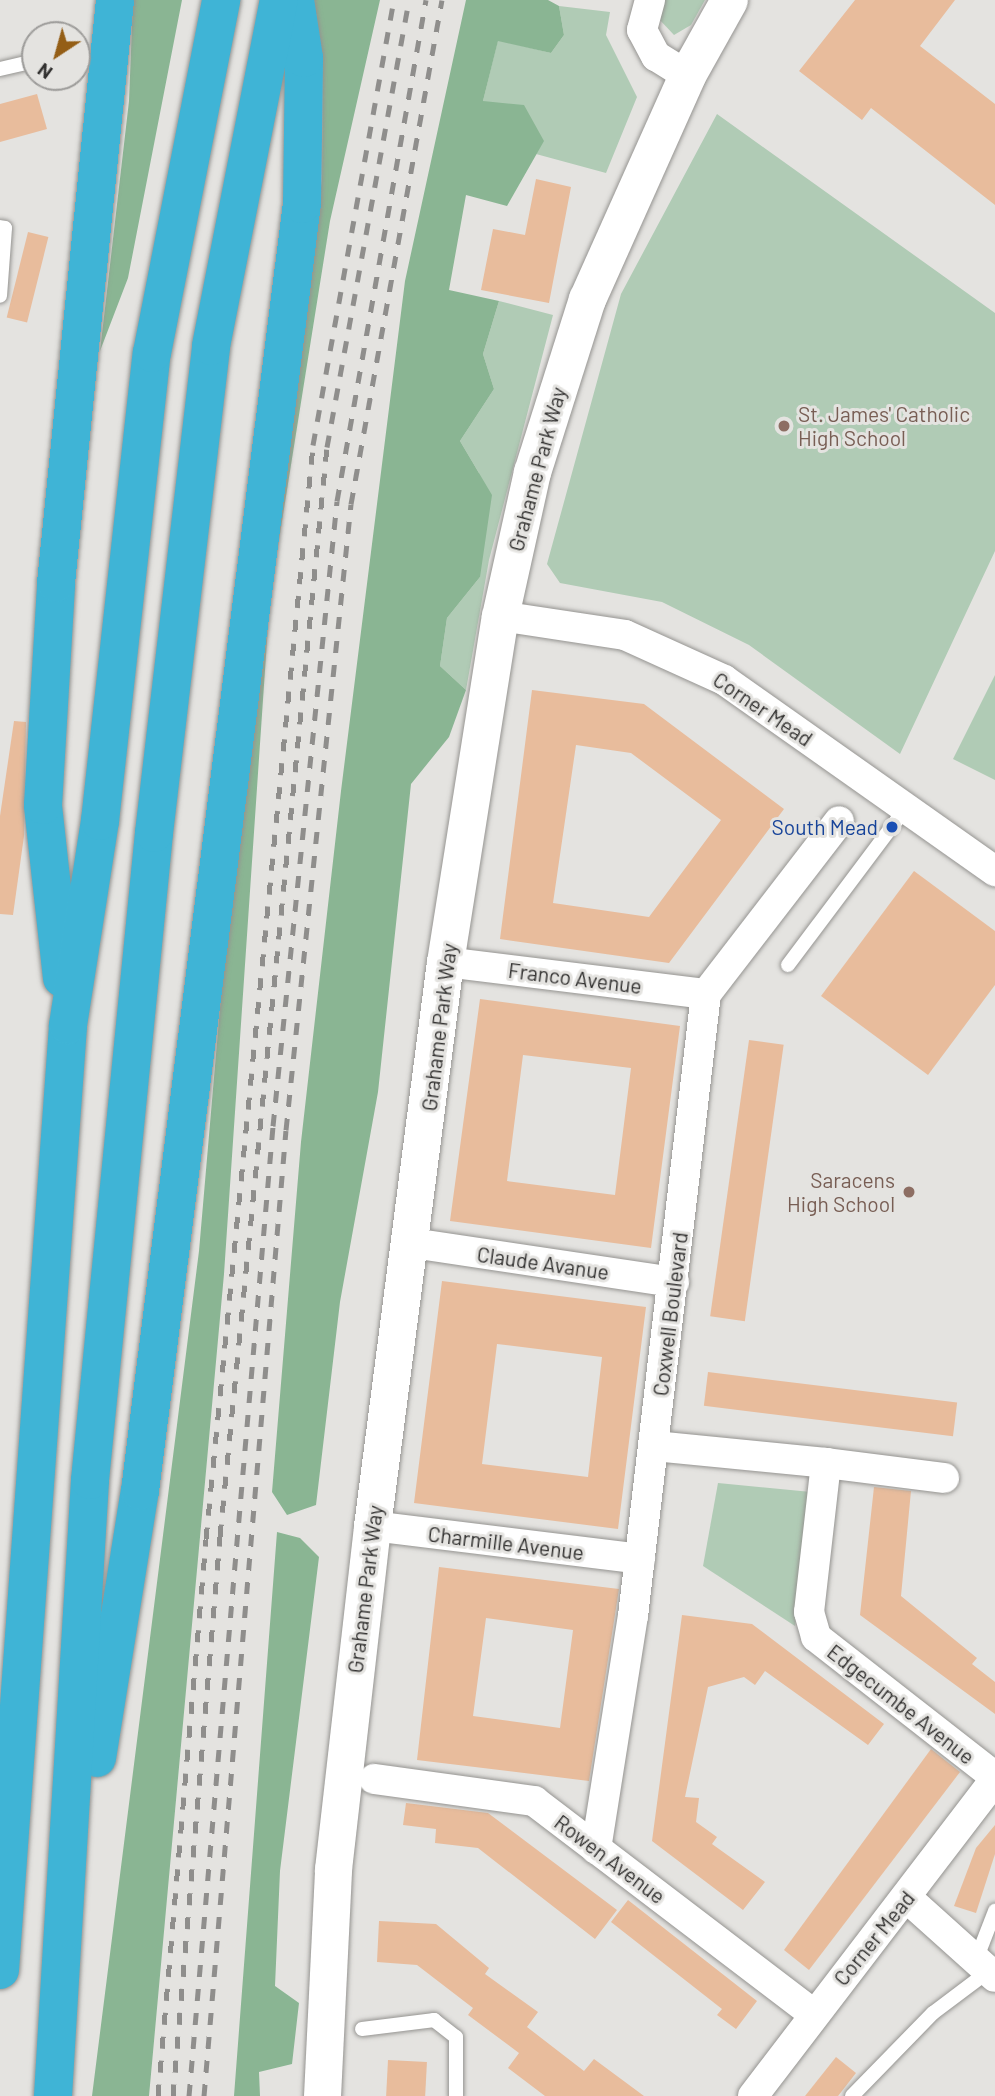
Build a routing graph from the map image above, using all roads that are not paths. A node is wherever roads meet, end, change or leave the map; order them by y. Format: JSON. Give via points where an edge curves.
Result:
{"nodes":[{"id":1,"x":221,"y":0,"type":"edge"},
{"id":2,"x":279,"y":0,"type":"edge"},
{"id":3,"x":295,"y":0,"type":"edge"},
{"id":4,"x":650,"y":0,"type":"edge"},
{"id":5,"x":729,"y":0,"type":"edge"},
{"id":6,"x":115,"y":3,"type":"edge"},
{"id":7,"x":21,"y":64,"type":"edge"},
{"id":8,"x":0,"y":69,"type":"edge"},
{"id":9,"x":687,"y":75,"type":"junction"},
{"id":10,"x":0,"y":227,"type":"edge"},
{"id":11,"x":0,"y":296,"type":"edge"},
{"id":12,"x":500,"y":616,"type":"junction"},
{"id":13,"x":906,"y":808,"type":"junction"},
{"id":14,"x":839,"y":821,"type":"dead end"},
{"id":15,"x":995,"y":871,"type":"edge"},
{"id":16,"x":445,"y":962,"type":"junction"},
{"id":17,"x":788,"y":965,"type":"dead end"},
{"id":18,"x":706,"y":994,"type":"junction"},
{"id":19,"x":68,"y":1025,"type":"junction"},
{"id":20,"x":412,"y":1244,"type":"junction"},
{"id":21,"x":674,"y":1282,"type":"junction"},
{"id":22,"x":654,"y":1446,"type":"junction"},
{"id":23,"x":826,"y":1463,"type":"junction"},
{"id":24,"x":944,"y":1478,"type":"dead end"},
{"id":25,"x":372,"y":1526,"type":"junction"},
{"id":26,"x":640,"y":1559,"type":"junction"},
{"id":27,"x":374,"y":1779,"type":"dead end"},
{"id":28,"x":995,"y":1779,"type":"edge"},
{"id":29,"x":596,"y":1849,"type":"junction"},
{"id":30,"x":906,"y":1898,"type":"junction"},
{"id":31,"x":995,"y":1911,"type":"edge"},
{"id":32,"x":66,"y":1948,"type":"junction"},
{"id":33,"x":987,"y":1969,"type":"edge"},
{"id":34,"x":0,"y":1970,"type":"edge"},
{"id":35,"x":814,"y":2014,"type":"junction"},
{"id":36,"x":362,"y":2029,"type":"dead end"},
{"id":37,"x":53,"y":2096,"type":"edge"},
{"id":38,"x":322,"y":2096,"type":"edge"},
{"id":39,"x":456,"y":2096,"type":"edge"},
{"id":40,"x":753,"y":2096,"type":"edge"},
{"id":41,"x":852,"y":2096,"type":"edge"}],
"edges":[{"from":1,"to":19,"type":"highway","via":[[152,354],[100,821]]},
{"from":2,"to":32,"type":"highway","via":[[211,346],[153,833],[90,1480]]},
{"from":3,"to":32,"type":"highway","via":[[304,58],[302,204],[140,1491]]},
{"from":4,"to":9,"type":"street","via":[[642,30],[656,56]]},
{"from":5,"to":9,"type":"street","name":"Grahame Park Way"},
{"from":6,"to":19,"type":"highway","via":[[56,583],[43,805]]},
{"from":7,"to":8,"type":"lane"},
{"from":9,"to":12,"type":"street","name":"Grahame Park Way","via":[[587,299],[532,472]]},
{"from":10,"to":11,"type":"lane","via":[[5,228]]},
{"from":12,"to":13,"type":"street","name":"Corner Mead","via":[[625,635],[724,680]]},
{"from":12,"to":16,"type":"street","name":"Grahame Park Way"},
{"from":13,"to":15,"type":"street","name":"Corner Mead"},
{"from":13,"to":17,"type":"lane"},
{"from":14,"to":18,"type":"street"},
{"from":16,"to":18,"type":"street","name":"Franco Avenue"},
{"from":16,"to":20,"type":"street","name":"Grahame Park Way"},
{"from":18,"to":21,"type":"street","name":"Coxwell Boulevard"},
{"from":19,"to":34,"type":"highway"},
{"from":20,"to":21,"type":"street","name":"Claude Avanue"},
{"from":20,"to":25,"type":"street","name":"Grahame Park Way"},
{"from":21,"to":22,"type":"street","name":"Coxwell Boulevard"},
{"from":22,"to":23,"type":"street"},
{"from":22,"to":26,"type":"street","name":"Coxwell Boulevard"},
{"from":23,"to":24,"type":"street"},
{"from":23,"to":28,"type":"street","name":"Edgecumbe Avenue","via":[[809,1612],[816,1637]]},
{"from":25,"to":26,"type":"street","name":"Charmille Avenue"},
{"from":25,"to":38,"type":"street","name":"Grahame Park Way","via":[[333,1869]]},
{"from":26,"to":29,"type":"street","name":"Coxwell Boulevard"},
{"from":27,"to":29,"type":"street","name":"Rowen Avenue","via":[[534,1801]]},
{"from":28,"to":30,"type":"street","name":"Corner Mead"},
{"from":29,"to":35,"type":"street","name":"Rowen Avenue"},
{"from":30,"to":33,"type":"street"},
{"from":30,"to":35,"type":"street","name":"Corner Mead"},
{"from":31,"to":33,"type":"lane"},
{"from":32,"to":37,"type":"highway"},
{"from":33,"to":41,"type":"lane","via":[[933,2013]]},
{"from":35,"to":40,"type":"street","name":"Corner Mead"},
{"from":36,"to":39,"type":"lane","via":[[433,2020],[456,2036]]}]}
